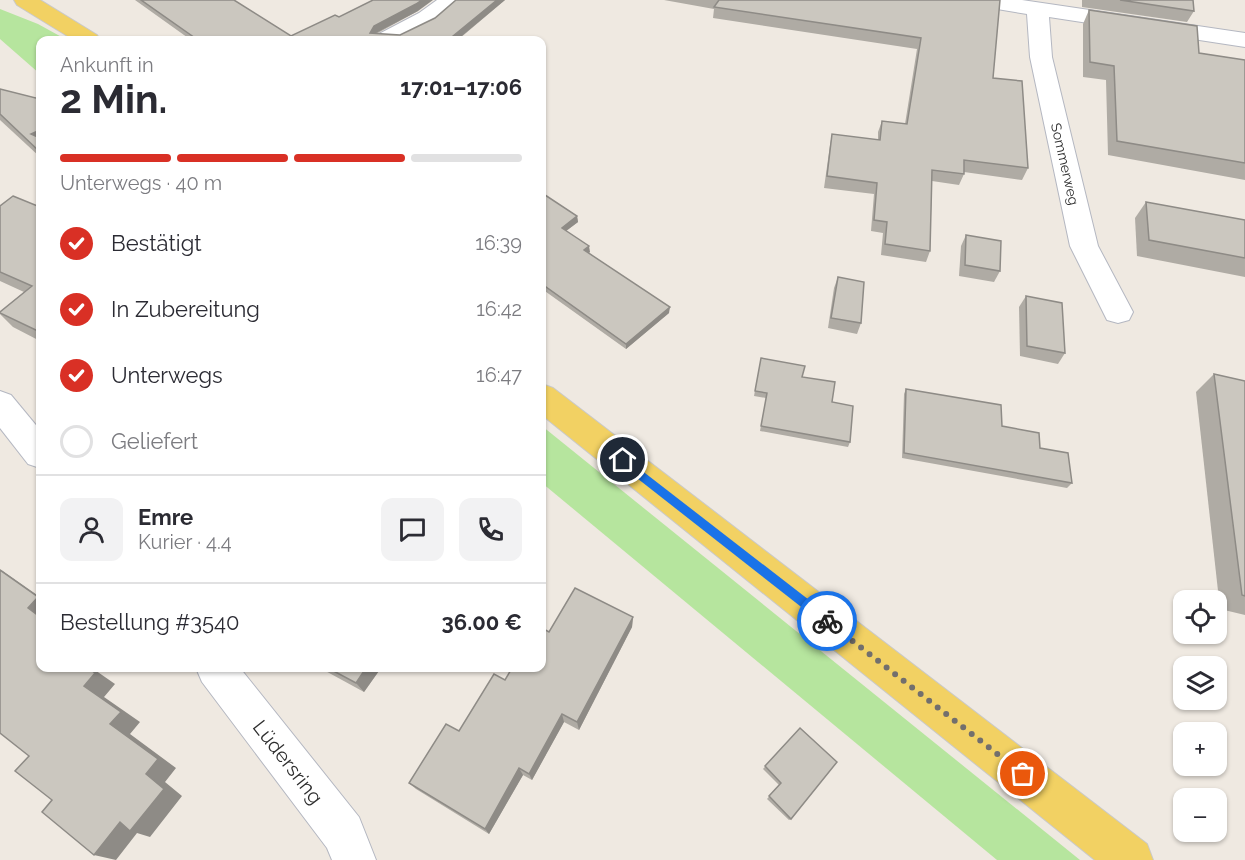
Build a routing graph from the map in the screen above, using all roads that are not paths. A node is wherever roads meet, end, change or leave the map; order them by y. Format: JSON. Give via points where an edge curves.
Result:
{"nodes":[{"id":1,"x":25,"y":0,"type":"edge"},
{"id":2,"x":451,"y":0,"type":"edge"},
{"id":3,"x":979,"y":0,"type":"edge"},
{"id":4,"x":1038,"y":9,"type":"junction"},
{"id":5,"x":83,"y":36,"type":"edge"},
{"id":6,"x":393,"y":36,"type":"edge"},
{"id":7,"x":1245,"y":40,"type":"edge"},
{"id":8,"x":1118,"y":312,"type":"dead end"},
{"id":9,"x":546,"y":400,"type":"edge"},
{"id":10,"x":0,"y":404,"type":"edge"},
{"id":11,"x":36,"y":449,"type":"edge"},
{"id":12,"x":219,"y":672,"type":"edge"},
{"id":13,"x":354,"y":860,"type":"edge"},
{"id":14,"x":1131,"y":860,"type":"edge"}],
"edges":[{"from":1,"to":5,"type":"main road"},
{"from":2,"to":6,"type":"street"},
{"from":3,"to":4,"type":"street"},
{"from":4,"to":7,"type":"street"},
{"from":4,"to":8,"type":"street","name":"Sommerweg","via":[[1041,57],[1084,246]]},
{"from":9,"to":14,"type":"main road"},
{"from":10,"to":11,"type":"street"},
{"from":12,"to":13,"type":"street","name":"Lüdersring","via":[[343,834]]}]}
